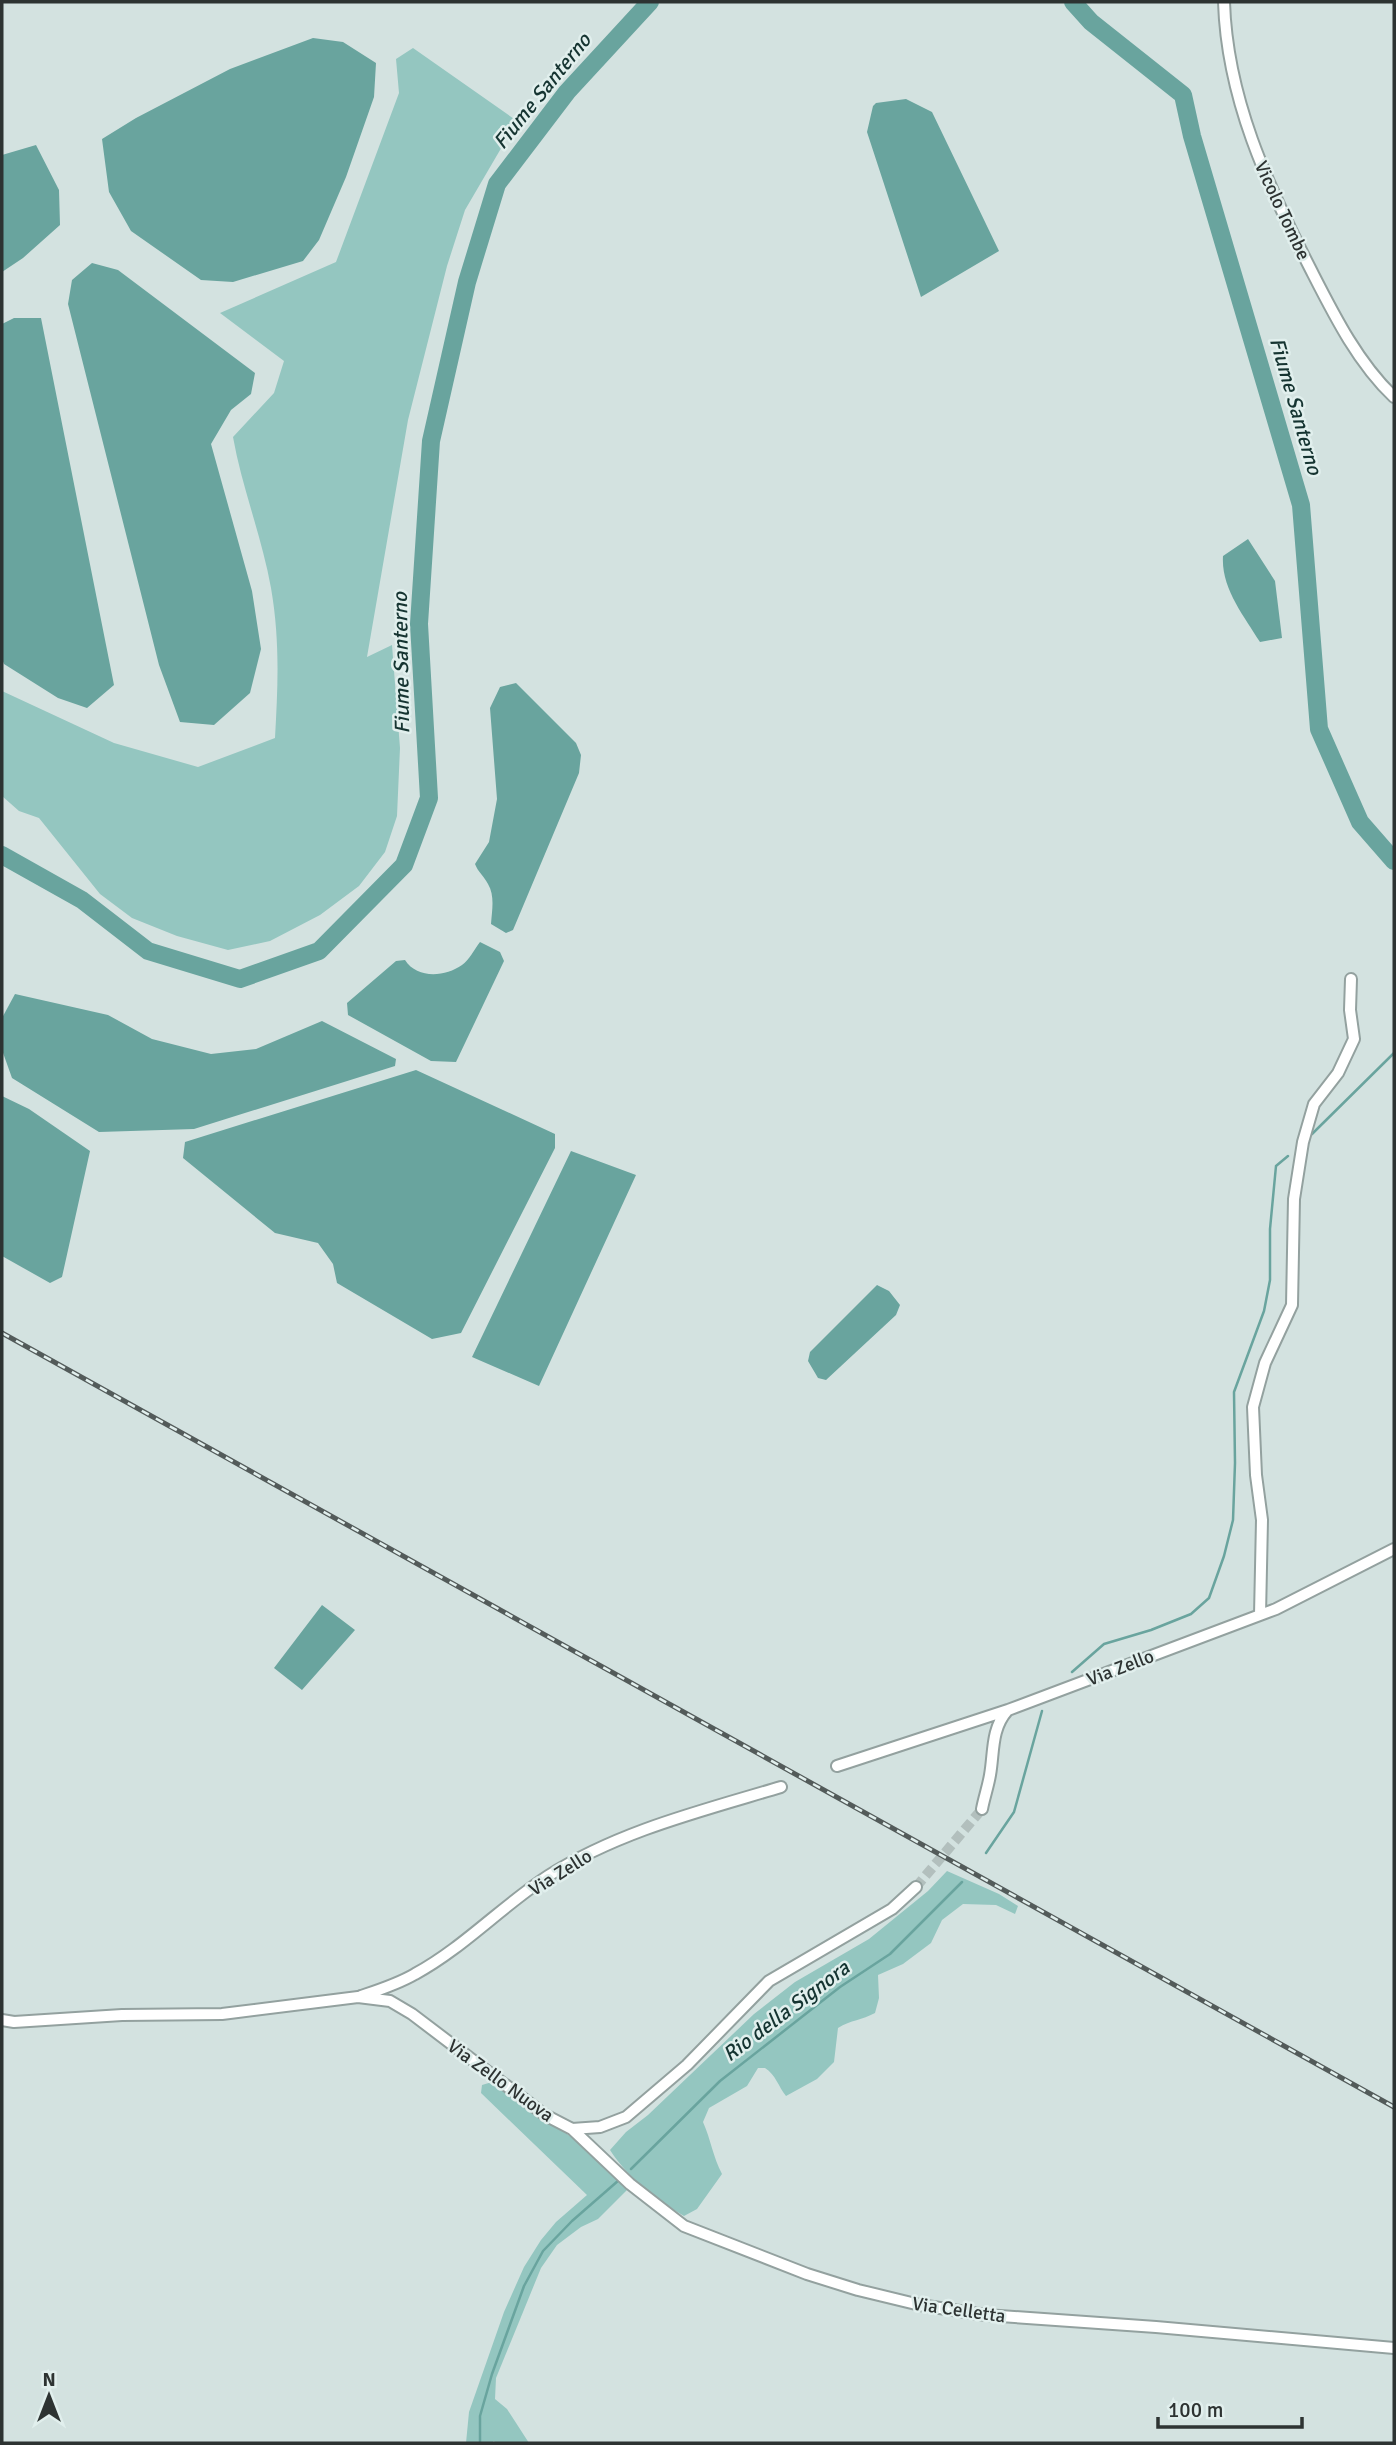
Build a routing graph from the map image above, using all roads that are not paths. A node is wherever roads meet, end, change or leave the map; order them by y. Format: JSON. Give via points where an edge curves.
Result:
{"nodes":[{"id":1,"x":1224,"y":2,"type":"edge"},
{"id":2,"x":1394,"y":397,"type":"edge"},
{"id":3,"x":1351,"y":979,"type":"dead end"},
{"id":4,"x":1394,"y":1549,"type":"edge"},
{"id":5,"x":1260,"y":1615,"type":"junction"},
{"id":6,"x":1008,"y":1710,"type":"junction"},
{"id":7,"x":837,"y":1766,"type":"dead end"},
{"id":8,"x":781,"y":1787,"type":"dead end"},
{"id":9,"x":982,"y":1809,"type":"tunnel mouth"},
{"id":10,"x":916,"y":1887,"type":"tunnel mouth"},
{"id":11,"x":358,"y":1997,"type":"junction"},
{"id":12,"x":390,"y":2001,"type":"joint"},
{"id":13,"x":2,"y":2020,"type":"edge"},
{"id":14,"x":572,"y":2129,"type":"junction"},
{"id":15,"x":1394,"y":2348,"type":"edge"}],
"edges":[{"from":1,"to":2,"type":"street","name":"Vicolo Tombe","via":[[1231,66],[1250,138],[1275,197],[1358,353]]},
{"from":3,"to":5,"type":"street","via":[[1354,1039],[1338,1073],[1314,1104],[1303,1142],[1294,1199],[1292,1305],[1265,1363],[1253,1407],[1262,1520]]},
{"from":4,"to":5,"type":"street","name":"Via Zello"},
{"from":5,"to":6,"type":"street","name":"Via Zello"},
{"from":6,"to":7,"type":"street","name":"Via Zello"},
{"from":6,"to":9,"type":"street","via":[[999,1719]]},
{"from":8,"to":11,"type":"street","name":"Via Zello","via":[[591,1851],[547,1877],[415,1975]]},
{"from":10,"to":14,"type":"street","name":"Via Zello Nuova","via":[[892,1909],[769,1982],[687,2065],[626,2117],[600,2127]]},
{"from":11,"to":12,"type":"street","name":"Via Zello"},
{"from":11,"to":13,"type":"street","name":"Via Zello","via":[[222,2014]]},
{"from":12,"to":14,"type":"street","name":"Via Zello Nuova","via":[[545,2115]]},
{"from":14,"to":15,"type":"street","name":"Via Celletta","via":[[684,2227],[858,2290],[986,2315]]}]}
